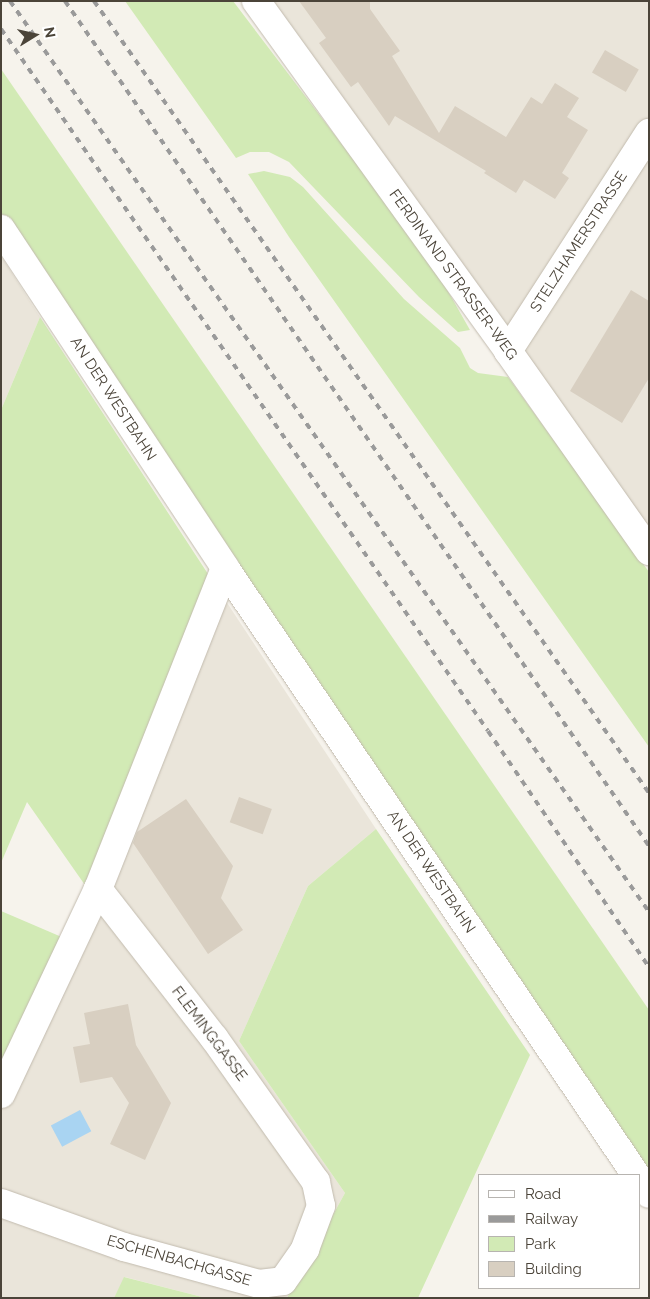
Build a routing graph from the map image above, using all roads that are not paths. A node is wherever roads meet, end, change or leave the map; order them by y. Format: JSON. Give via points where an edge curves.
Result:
{"nodes":[{"id":1,"x":256,"y":1,"type":"edge"},
{"id":2,"x":649,"y":133,"type":"edge"},
{"id":3,"x":1,"y":229,"type":"edge"},
{"id":4,"x":508,"y":351,"type":"junction"},
{"id":5,"x":649,"y":551,"type":"edge"},
{"id":6,"x":225,"y":568,"type":"junction"},
{"id":7,"x":98,"y":889,"type":"junction"},
{"id":8,"x":1,"y":1094,"type":"edge"},
{"id":9,"x":635,"y":1174,"type":"edge"},
{"id":10,"x":640,"y":1181,"type":"edge"},
{"id":11,"x":316,"y":1182,"type":"joint"},
{"id":12,"x":649,"y":1194,"type":"edge"},
{"id":13,"x":1,"y":1203,"type":"edge"}],
"edges":[{"from":1,"to":4,"type":"street","name":"FERDINAND STRASSER-WEG"},
{"from":2,"to":4,"type":"street","name":"STELZHAMERSTRASSE"},
{"from":3,"to":6,"type":"street","name":"AN DER WESTBAHN"},
{"from":4,"to":5,"type":"street","name":"FERDINAND STRASSER-WEG"},
{"from":6,"to":7,"type":"street"},
{"from":6,"to":9,"type":"street","name":"AN DER WESTBAHN"},
{"from":7,"to":8,"type":"street"},
{"from":7,"to":11,"type":"street","name":"FLEMINGGASSE","via":[[214,1038]]},
{"from":10,"to":12,"type":"street"},
{"from":11,"to":13,"type":"street","name":"ESCHENBACHGASSE","via":[[321,1206],[305,1249],[283,1281],[259,1284],[124,1247]]}]}
